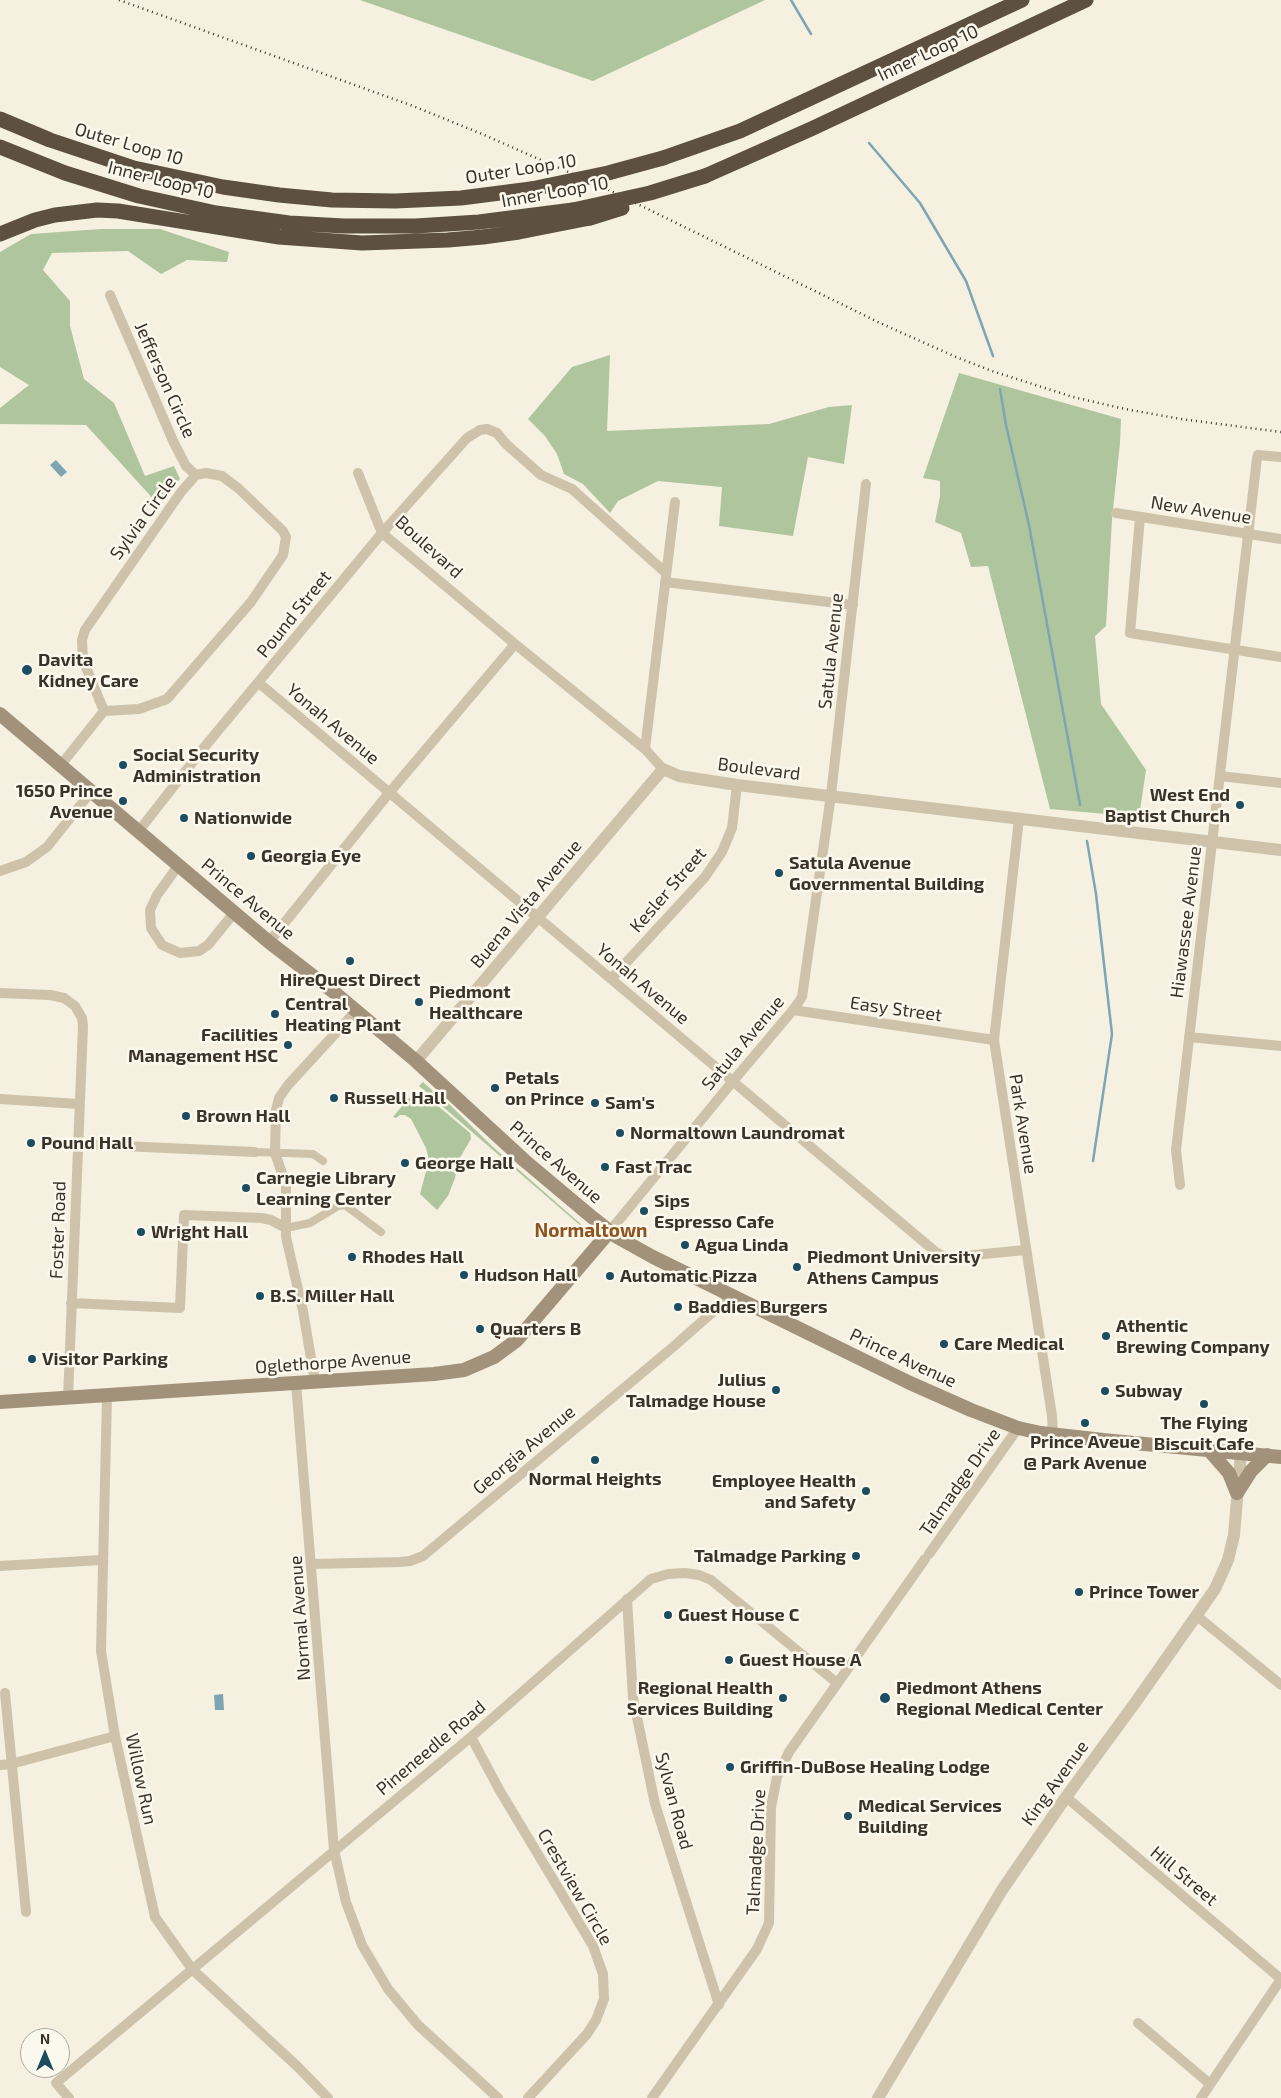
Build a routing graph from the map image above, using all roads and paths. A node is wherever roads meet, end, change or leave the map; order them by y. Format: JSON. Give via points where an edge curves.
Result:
{"nodes":[{"id":1,"x":1022,"y":0,"type":"edge"},
{"id":2,"x":1086,"y":0,"type":"edge"},
{"id":3,"x":0,"y":119,"type":"edge"},
{"id":4,"x":0,"y":147,"type":"edge"},
{"id":5,"x":706,"y":176,"type":"junction"},
{"id":6,"x":0,"y":234,"type":"edge"},
{"id":7,"x":110,"y":295,"type":"dead end"},
{"id":8,"x":1281,"y":457,"type":"edge"},
{"id":9,"x":358,"y":473,"type":"dead end"},
{"id":10,"x":196,"y":475,"type":"junction"},
{"id":11,"x":866,"y":484,"type":"dead end"},
{"id":12,"x":674,"y":502,"type":"dead end"},
{"id":13,"x":1116,"y":513,"type":"dead end"},
{"id":14,"x":1140,"y":517,"type":"junction"},
{"id":15,"x":382,"y":533,"type":"junction"},
{"id":16,"x":1248,"y":534,"type":"junction"},
{"id":17,"x":1281,"y":539,"type":"edge"},
{"id":18,"x":665,"y":578,"type":"junction"},
{"id":19,"x":853,"y":605,"type":"junction"},
{"id":20,"x":515,"y":644,"type":"junction"},
{"id":21,"x":1235,"y":651,"type":"junction"},
{"id":22,"x":1281,"y":657,"type":"edge"},
{"id":23,"x":259,"y":683,"type":"junction"},
{"id":24,"x":104,"y":711,"type":"junction"},
{"id":25,"x":0,"y":714,"type":"edge"},
{"id":26,"x":645,"y":748,"type":"junction"},
{"id":27,"x":60,"y":766,"type":"junction"},
{"id":28,"x":663,"y":770,"type":"junction"},
{"id":29,"x":1220,"y":776,"type":"junction"},
{"id":30,"x":1281,"y":783,"type":"edge"},
{"id":31,"x":738,"y":784,"type":"junction"},
{"id":32,"x":91,"y":792,"type":"junction"},
{"id":33,"x":389,"y":793,"type":"junction"},
{"id":34,"x":832,"y":795,"type":"junction"},
{"id":35,"x":1019,"y":819,"type":"junction"},
{"id":36,"x":138,"y":832,"type":"junction"},
{"id":37,"x":1212,"y":843,"type":"junction"},
{"id":38,"x":1281,"y":850,"type":"edge"},
{"id":39,"x":178,"y":866,"type":"junction"},
{"id":40,"x":0,"y":871,"type":"edge"},
{"id":41,"x":234,"y":912,"type":"junction"},
{"id":42,"x":538,"y":918,"type":"junction"},
{"id":43,"x":269,"y":942,"type":"junction"},
{"id":44,"x":611,"y":979,"type":"junction"},
{"id":45,"x":0,"y":993,"type":"edge"},
{"id":46,"x":793,"y":1010,"type":"junction"},
{"id":47,"x":356,"y":1011,"type":"junction"},
{"id":48,"x":1189,"y":1037,"type":"junction"},
{"id":49,"x":994,"y":1040,"type":"junction"},
{"id":50,"x":1281,"y":1046,"type":"edge"},
{"id":51,"x":416,"y":1061,"type":"junction"},
{"id":52,"x":733,"y":1081,"type":"junction"},
{"id":53,"x":0,"y":1099,"type":"edge"},
{"id":54,"x":79,"y":1104,"type":"junction"},
{"id":55,"x":78,"y":1144,"type":"junction"},
{"id":56,"x":255,"y":1152,"type":"joint"},
{"id":57,"x":276,"y":1153,"type":"junction"},
{"id":58,"x":323,"y":1161,"type":"dead end"},
{"id":59,"x":1180,"y":1185,"type":"dead end"},
{"id":60,"x":286,"y":1228,"type":"junction"},
{"id":61,"x":610,"y":1231,"type":"junction"},
{"id":62,"x":381,"y":1232,"type":"dead end"},
{"id":63,"x":1025,"y":1250,"type":"junction"},
{"id":64,"x":731,"y":1296,"type":"junction"},
{"id":65,"x":71,"y":1304,"type":"junction"},
{"id":66,"x":315,"y":1382,"type":"junction"},
{"id":67,"x":296,"y":1383,"type":"junction"},
{"id":68,"x":107,"y":1396,"type":"junction"},
{"id":69,"x":68,"y":1398,"type":"junction"},
{"id":70,"x":0,"y":1402,"type":"edge"},
{"id":71,"x":1018,"y":1428,"type":"junction"},
{"id":72,"x":1053,"y":1434,"type":"junction"},
{"id":73,"x":1208,"y":1449,"type":"junction"},
{"id":74,"x":1241,"y":1453,"type":"junction"},
{"id":75,"x":1267,"y":1455,"type":"junction"},
{"id":76,"x":1281,"y":1457,"type":"edge"},
{"id":77,"x":1237,"y":1494,"type":"junction"},
{"id":78,"x":102,"y":1560,"type":"junction"},
{"id":79,"x":312,"y":1564,"type":"junction"},
{"id":80,"x":0,"y":1566,"type":"edge"},
{"id":81,"x":627,"y":1599,"type":"junction"},
{"id":82,"x":1197,"y":1616,"type":"junction"},
{"id":83,"x":837,"y":1683,"type":"junction"},
{"id":84,"x":1281,"y":1685,"type":"edge"},
{"id":85,"x":4,"y":1694,"type":"dead end"},
{"id":86,"x":115,"y":1736,"type":"junction"},
{"id":87,"x":471,"y":1737,"type":"junction"},
{"id":88,"x":11,"y":1764,"type":"junction"},
{"id":89,"x":0,"y":1765,"type":"edge"},
{"id":90,"x":1066,"y":1797,"type":"junction"},
{"id":91,"x":334,"y":1850,"type":"junction"},
{"id":92,"x":26,"y":1912,"type":"dead end"},
{"id":93,"x":192,"y":1969,"type":"junction"},
{"id":94,"x":1281,"y":1979,"type":"edge"},
{"id":95,"x":718,"y":2005,"type":"junction"},
{"id":96,"x":1138,"y":2023,"type":"dead end"},
{"id":97,"x":1210,"y":2084,"type":"junction"},
{"id":98,"x":69,"y":2098,"type":"edge"},
{"id":99,"x":328,"y":2098,"type":"edge"},
{"id":100,"x":498,"y":2098,"type":"edge"},
{"id":101,"x":528,"y":2098,"type":"edge"},
{"id":102,"x":652,"y":2098,"type":"edge"},
{"id":103,"x":878,"y":2098,"type":"edge"},
{"id":104,"x":1201,"y":2098,"type":"edge"}],
"edges":[{"from":1,"to":3,"type":"highway","name":"Outer Loop 10","bridge":true,"via":[[740,131],[663,158],[589,178],[460,198],[332,200],[203,183],[134,168],[57,143]]},
{"from":2,"to":5,"type":"highway","name":"Inner Loop 10"},
{"from":4,"to":5,"type":"highway","name":"Inner Loop 10","bridge":true,"via":[[65,173],[139,196],[216,213],[352,226],[478,222],[573,210],[650,193]]},
{"from":5,"to":6,"type":"highway","bridge":true,"via":[[650,200],[590,218],[519,232],[448,240],[362,243],[279,237],[97,210],[55,215]]},
{"from":7,"to":10,"type":"street","name":"Jefferson Circle","via":[[174,442],[186,466]]},
{"from":8,"to":16,"type":"street","name":"Hiawassee Avenue","via":[[1258,455]]},
{"from":9,"to":15,"type":"street","name":"Boulevard"},
{"from":10,"to":24,"type":"street","name":"Sylvia Circle","via":[[159,520],[85,630],[83,660]]},
{"from":10,"to":24,"type":"street","name":"Sylvia Circle","via":[[222,476],[238,488],[283,530],[286,537],[283,555],[251,602],[166,699],[139,709]]},
{"from":11,"to":19,"type":"street","name":"Satula Avenue"},
{"from":12,"to":18,"type":"street"},
{"from":13,"to":14,"type":"street","name":"New Avenue"},
{"from":14,"to":16,"type":"street","name":"New Avenue"},
{"from":14,"to":21,"type":"street","via":[[1130,634]]},
{"from":15,"to":18,"type":"street","name":"Pound Street","via":[[467,438],[487,429],[497,433],[541,475],[572,489]]},
{"from":15,"to":20,"type":"street","name":"Boulevard"},
{"from":15,"to":23,"type":"street","name":"Pound Street"},
{"from":16,"to":17,"type":"street","name":"New Avenue"},
{"from":16,"to":21,"type":"street","name":"Hiawassee Avenue"},
{"from":18,"to":19,"type":"street"},
{"from":18,"to":26,"type":"street"},
{"from":19,"to":34,"type":"street","name":"Satula Avenue"},
{"from":20,"to":26,"type":"street","name":"Boulevard"},
{"from":20,"to":33,"type":"street"},
{"from":21,"to":22,"type":"street"},
{"from":21,"to":29,"type":"street","name":"Hiawassee Avenue"},
{"from":23,"to":33,"type":"street","name":"Yonah Avenue"},
{"from":23,"to":36,"type":"street","name":"Pound Street"},
{"from":24,"to":27,"type":"street"},
{"from":25,"to":27,"type":"main road","name":"Prince Avenue"},
{"from":26,"to":28,"type":"street","name":"Boulevard"},
{"from":27,"to":32,"type":"main road","name":"Prince Avenue"},
{"from":28,"to":31,"type":"street","name":"Boulevard","via":[[679,776]]},
{"from":28,"to":42,"type":"street","name":"Buena Vista Avenue"},
{"from":29,"to":30,"type":"street"},
{"from":29,"to":37,"type":"street","name":"Hiawassee Avenue"},
{"from":31,"to":34,"type":"street","name":"Boulevard"},
{"from":31,"to":44,"type":"street","name":"Kesler Street","via":[[732,828],[722,852],[705,877]]},
{"from":32,"to":36,"type":"main road","name":"Prince Avenue"},
{"from":32,"to":40,"type":"street","via":[[47,847],[26,862]]},
{"from":33,"to":42,"type":"street","name":"Yonah Avenue"},
{"from":33,"to":43,"type":"street"},
{"from":34,"to":35,"type":"street","name":"Boulevard"},
{"from":34,"to":46,"type":"street","name":"Satula Avenue","via":[[805,984],[802,997]]},
{"from":35,"to":37,"type":"street","name":"Boulevard"},
{"from":35,"to":49,"type":"street","name":"Park Avenue"},
{"from":36,"to":39,"type":"main road","name":"Prince Avenue"},
{"from":37,"to":38,"type":"street","name":"Boulevard"},
{"from":37,"to":48,"type":"street","name":"Hiawassee Avenue"},
{"from":39,"to":41,"type":"main road","name":"Prince Avenue"},
{"from":39,"to":41,"type":"street","via":[[150,910],[151,928],[162,945],[180,953],[199,951],[208,945]]},
{"from":41,"to":43,"type":"main road","name":"Prince Avenue"},
{"from":42,"to":44,"type":"street","name":"Yonah Avenue"},
{"from":42,"to":51,"type":"street","name":"Buena Vista Avenue"},
{"from":43,"to":47,"type":"main road","name":"Prince Avenue"},
{"from":44,"to":52,"type":"street","name":"Yonah Avenue"},
{"from":45,"to":54,"type":"street","name":"Foster Road","via":[[57,996],[75,1006],[83,1026]]},
{"from":46,"to":49,"type":"street","name":"Easy Street"},
{"from":46,"to":52,"type":"street","name":"Satula Avenue"},
{"from":47,"to":51,"type":"main road","name":"Prince Avenue"},
{"from":47,"to":57,"type":"street","via":[[288,1084],[279,1098]]},
{"from":48,"to":50,"type":"street"},
{"from":48,"to":59,"type":"street","name":"Hiawassee Avenue","via":[[1176,1150]]},
{"from":49,"to":63,"type":"street","name":"Park Avenue"},
{"from":51,"to":61,"type":"main road","name":"Prince Avenue","via":[[525,1161]]},
{"from":52,"to":61,"type":"street","name":"Satula Avenue"},
{"from":52,"to":63,"type":"street","name":"Yonah Avenue","via":[[937,1253],[954,1257]]},
{"from":53,"to":54,"type":"street"},
{"from":54,"to":55,"type":"street","name":"Foster Road"},
{"from":55,"to":56,"type":"street"},
{"from":55,"to":65,"type":"street","name":"Foster Road"},
{"from":56,"to":57,"type":"street"},
{"from":57,"to":58,"type":"street","via":[[313,1154]]},
{"from":57,"to":60,"type":"street","via":[[286,1185]]},
{"from":60,"to":62,"type":"street","via":[[310,1222],[345,1205]]},
{"from":60,"to":65,"type":"street","via":[[262,1218],[184,1216],[180,1308]]},
{"from":60,"to":66,"type":"street"},
{"from":61,"to":64,"type":"main road","name":"Prince Avenue","via":[[653,1257]]},
{"from":61,"to":66,"type":"main road","name":"Oglethorpe Avenue","via":[[517,1340],[482,1364],[448,1373]]},
{"from":63,"to":72,"type":"street","name":"Park Avenue"},
{"from":64,"to":71,"type":"main road","name":"Prince Avenue","via":[[917,1386]]},
{"from":64,"to":79,"type":"street","name":"Georgia Avenue","via":[[423,1556],[400,1562]]},
{"from":65,"to":69,"type":"street","name":"Foster Road"},
{"from":66,"to":67,"type":"main road","name":"Oglethorpe Avenue"},
{"from":67,"to":68,"type":"main road","name":"Oglethorpe Avenue"},
{"from":67,"to":79,"type":"street","name":"Normal Avenue"},
{"from":68,"to":69,"type":"main road","name":"Oglethorpe Avenue"},
{"from":68,"to":78,"type":"street","name":"Willow Run"},
{"from":69,"to":70,"type":"main road","name":"Oglethorpe Avenue"},
{"from":71,"to":72,"type":"main road","name":"Prince Avenue"},
{"from":71,"to":83,"type":"street","name":"Talmadge Drive"},
{"from":72,"to":73,"type":"main road","name":"Prince Avenue"},
{"from":73,"to":74,"type":"main road","name":"Prince Avenue"},
{"from":73,"to":77,"type":"main road","via":[[1229,1473]]},
{"from":74,"to":75,"type":"main road","name":"Prince Avenue"},
{"from":74,"to":77,"type":"street","name":"King Avenue"},
{"from":75,"to":76,"type":"main road","name":"Prince Avenue"},
{"from":75,"to":77,"type":"main road"},
{"from":77,"to":82,"type":"street","name":"King Avenue","via":[[1234,1535],[1228,1560],[1215,1589]]},
{"from":78,"to":80,"type":"street"},
{"from":78,"to":86,"type":"street","name":"Willow Run","via":[[101,1651]]},
{"from":79,"to":91,"type":"street","name":"Normal Avenue"},
{"from":81,"to":83,"type":"street","name":"Pineneedle Road","via":[[652,1579],[668,1574],[692,1574],[712,1580]]},
{"from":81,"to":87,"type":"street","name":"Pineneedle Road"},
{"from":81,"to":95,"type":"street","name":"Sylvan Road","via":[[633,1698],[655,1804]]},
{"from":82,"to":84,"type":"street"},
{"from":82,"to":90,"type":"street","name":"King Avenue"},
{"from":83,"to":95,"type":"street","name":"Talmadge Drive","via":[[789,1752],[777,1777],[771,1807],[768,1923],[757,1949]]},
{"from":85,"to":88,"type":"street"},
{"from":86,"to":88,"type":"street"},
{"from":86,"to":93,"type":"street","name":"Willow Run","via":[[156,1917]]},
{"from":87,"to":91,"type":"street","name":"Pineneedle Road"},
{"from":87,"to":101,"type":"street","name":"Crestview Circle","via":[[592,1946],[603,1974],[604,1999],[596,2020]]},
{"from":88,"to":89,"type":"street"},
{"from":88,"to":92,"type":"street"},
{"from":90,"to":94,"type":"street","name":"Hill Street"},
{"from":90,"to":103,"type":"street","name":"King Avenue","via":[[1002,1890]]},
{"from":91,"to":93,"type":"street","name":"Pineneedle Road"},
{"from":91,"to":100,"type":"street","name":"Normal Avenue","via":[[352,1920],[362,1945],[388,1989],[418,2025]]},
{"from":93,"to":98,"type":"street","name":"Pineneedle Road","via":[[56,2083]]},
{"from":93,"to":99,"type":"street","name":"Willow Run"},
{"from":94,"to":97,"type":"street"},
{"from":95,"to":102,"type":"street","name":"Talmadge Drive"},
{"from":96,"to":97,"type":"street"},
{"from":97,"to":104,"type":"street"}]}
